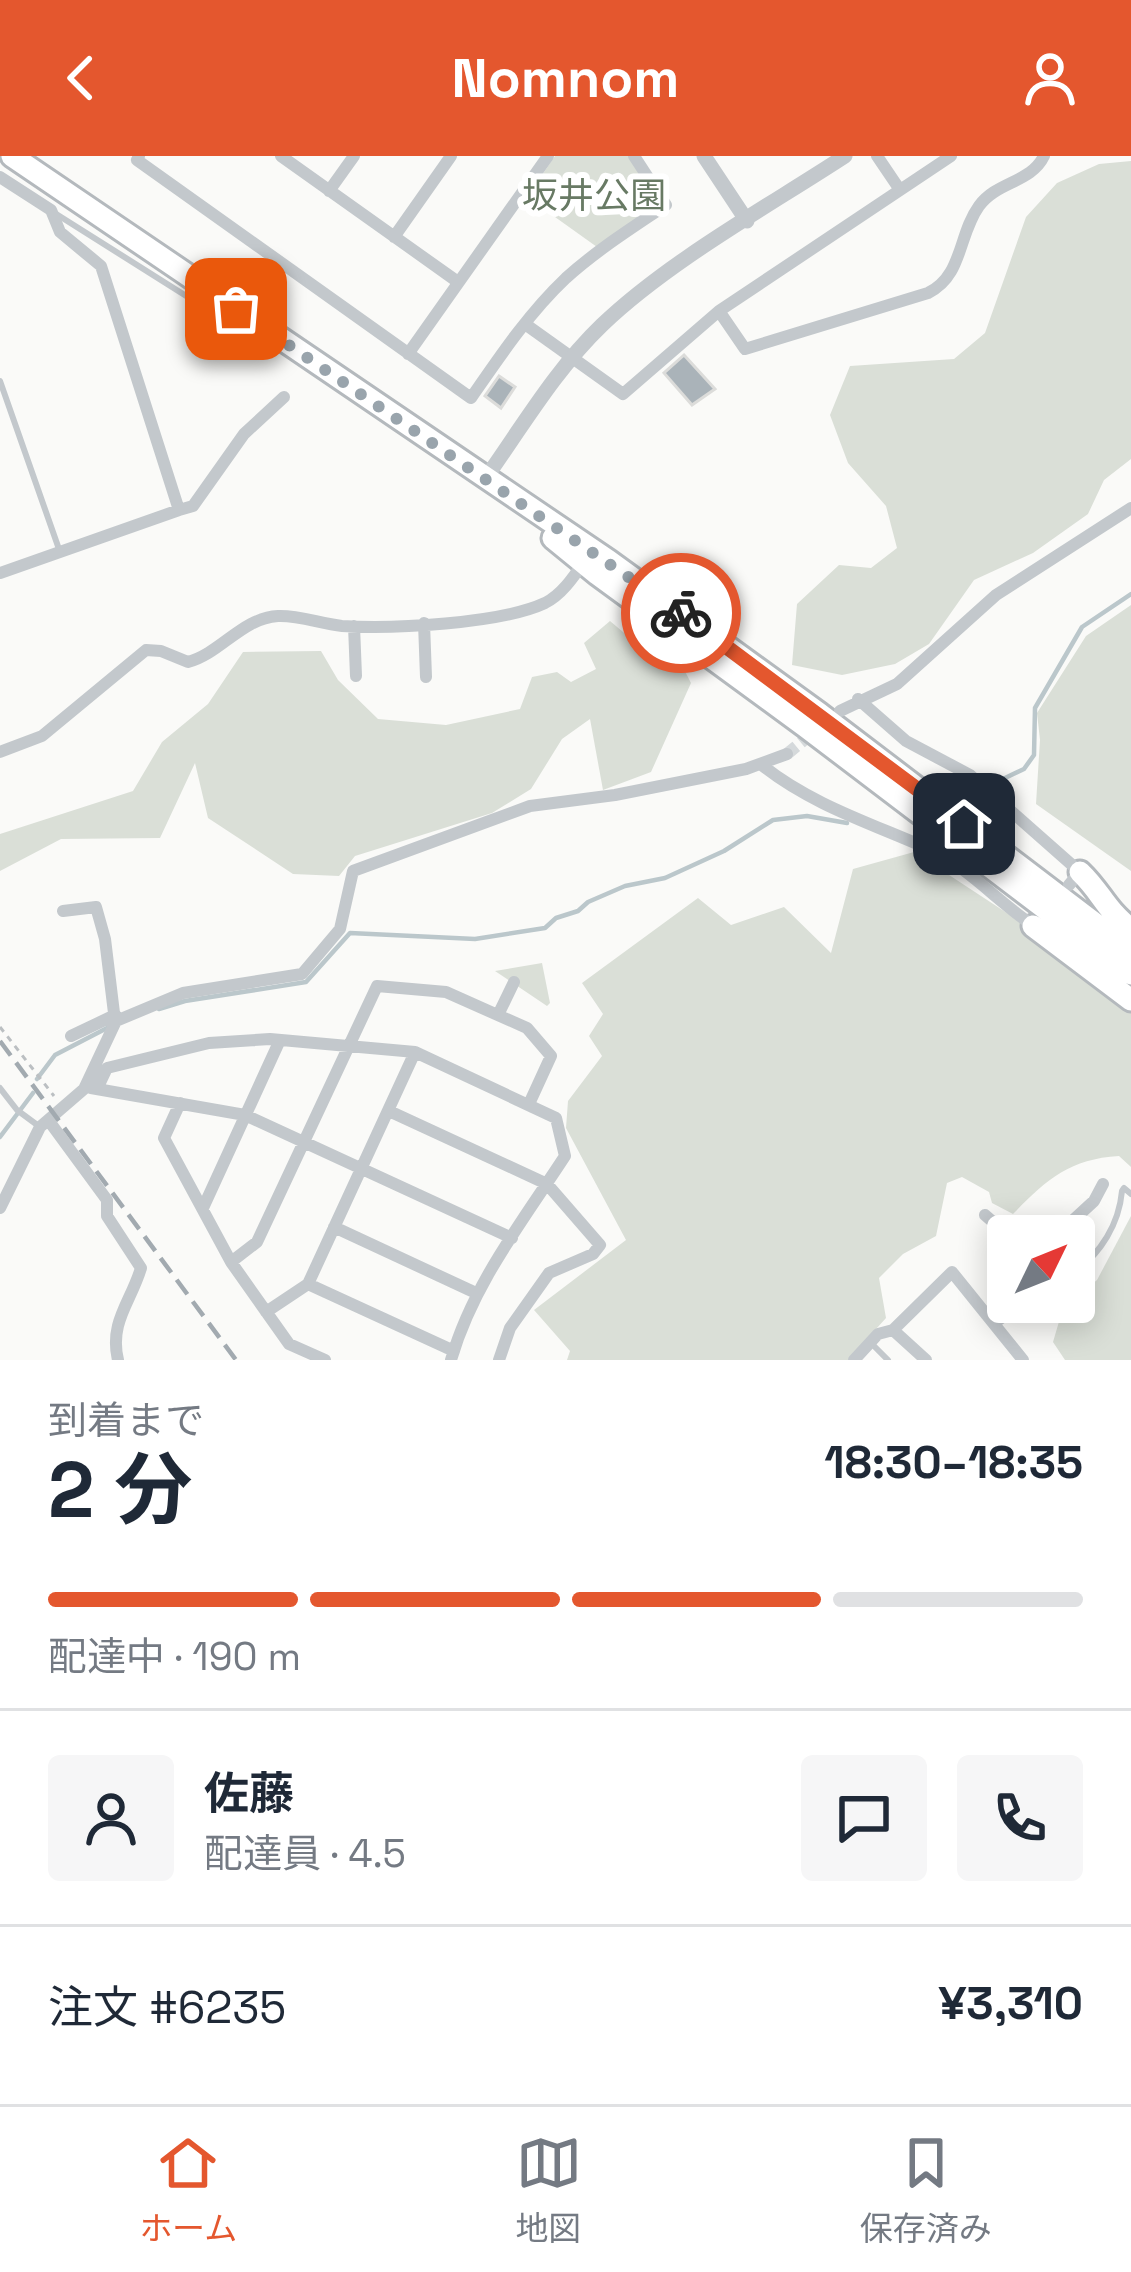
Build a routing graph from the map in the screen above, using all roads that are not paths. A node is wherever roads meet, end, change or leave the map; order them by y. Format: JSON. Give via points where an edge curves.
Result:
{"nodes":[{"id":1,"x":12,"y":156,"type":"edge"},
{"id":2,"x":139,"y":156,"type":"edge"},
{"id":3,"x":354,"y":156,"type":"edge"},
{"id":4,"x":451,"y":156,"type":"edge"},
{"id":5,"x":548,"y":156,"type":"edge"},
{"id":6,"x":634,"y":156,"type":"edge"},
{"id":7,"x":704,"y":156,"type":"edge"},
{"id":8,"x":844,"y":156,"type":"edge"},
{"id":9,"x":878,"y":156,"type":"edge"},
{"id":10,"x":951,"y":156,"type":"edge"},
{"id":11,"x":1044,"y":156,"type":"edge"},
{"id":12,"x":290,"y":158,"type":"edge"},
{"id":13,"x":0,"y":177,"type":"edge"},
{"id":14,"x":900,"y":190,"type":"junction"},
{"id":15,"x":329,"y":191,"type":"junction"},
{"id":16,"x":51,"y":210,"type":"junction"},
{"id":17,"x":746,"y":221,"type":"junction"},
{"id":18,"x":394,"y":237,"type":"junction"},
{"id":19,"x":458,"y":282,"type":"junction"},
{"id":20,"x":719,"y":310,"type":"junction"},
{"id":21,"x":525,"y":324,"type":"junction"},
{"id":22,"x":269,"y":332,"type":"junction"},
{"id":23,"x":408,"y":354,"type":"junction"},
{"id":24,"x":571,"y":358,"type":"junction"},
{"id":25,"x":0,"y":381,"type":"edge"},
{"id":26,"x":284,"y":397,"type":"dead end"},
{"id":27,"x":485,"y":479,"type":"junction"},
{"id":28,"x":1131,"y":508,"type":"edge"},
{"id":29,"x":179,"y":510,"type":"junction"},
{"id":30,"x":60,"y":552,"type":"junction"},
{"id":31,"x":583,"y":563,"type":"junction"},
{"id":32,"x":0,"y":573,"type":"edge"},
{"id":33,"x":424,"y":623,"type":"junction"},
{"id":34,"x":354,"y":626,"type":"junction"},
{"id":35,"x":356,"y":676,"type":"dead end"},
{"id":36,"x":426,"y":677,"type":"dead end"},
{"id":37,"x":859,"y":699,"type":"junction"},
{"id":38,"x":839,"y":711,"type":"dead end"},
{"id":39,"x":0,"y":752,"type":"edge"},
{"id":40,"x":787,"y":754,"type":"tunnel mouth"},
{"id":41,"x":763,"y":766,"type":"junction"},
{"id":42,"x":1075,"y":878,"type":"joint"},
{"id":43,"x":63,"y":911,"type":"dead end"},
{"id":44,"x":1036,"y":923,"type":"joint"},
{"id":45,"x":1131,"y":928,"type":"edge"},
{"id":46,"x":1131,"y":951,"type":"edge"},
{"id":47,"x":1131,"y":974,"type":"edge"},
{"id":48,"x":514,"y":982,"type":"dead end"},
{"id":49,"x":1131,"y":1000,"type":"edge"},
{"id":50,"x":498,"y":1016,"type":"junction"},
{"id":51,"x":115,"y":1022,"type":"junction"},
{"id":52,"x":71,"y":1036,"type":"dead end"},
{"id":53,"x":280,"y":1040,"type":"junction"},
{"id":54,"x":348,"y":1045,"type":"junction"},
{"id":55,"x":415,"y":1052,"type":"junction"},
{"id":56,"x":0,"y":1088,"type":"edge"},
{"id":57,"x":91,"y":1088,"type":"junction"},
{"id":58,"x":180,"y":1103,"type":"junction"},
{"id":59,"x":529,"y":1104,"type":"junction"},
{"id":60,"x":388,"y":1111,"type":"junction"},
{"id":61,"x":245,"y":1115,"type":"junction"},
{"id":62,"x":45,"y":1124,"type":"junction"},
{"id":63,"x":304,"y":1142,"type":"junction"},
{"id":64,"x":362,"y":1168,"type":"junction"},
{"id":65,"x":547,"y":1184,"type":"junction"},
{"id":66,"x":1102,"y":1184,"type":"dead end"},
{"id":67,"x":1131,"y":1194,"type":"edge"},
{"id":68,"x":0,"y":1208,"type":"edge"},
{"id":69,"x":203,"y":1208,"type":"junction"},
{"id":70,"x":1079,"y":1215,"type":"edge"},
{"id":71,"x":334,"y":1227,"type":"junction"},
{"id":72,"x":512,"y":1238,"type":"junction"},
{"id":73,"x":1095,"y":1254,"type":"edge"},
{"id":74,"x":231,"y":1262,"type":"junction"},
{"id":75,"x":308,"y":1284,"type":"junction"},
{"id":76,"x":476,"y":1293,"type":"junction"},
{"id":77,"x":266,"y":1312,"type":"junction"},
{"id":78,"x":987,"y":1314,"type":"edge"},
{"id":79,"x":994,"y":1323,"type":"edge"},
{"id":80,"x":893,"y":1330,"type":"junction"},
{"id":81,"x":869,"y":1342,"type":"junction"},
{"id":82,"x":452,"y":1355,"type":"edge"},
{"id":83,"x":118,"y":1360,"type":"edge"},
{"id":84,"x":325,"y":1360,"type":"edge"},
{"id":85,"x":500,"y":1360,"type":"edge"},
{"id":86,"x":854,"y":1360,"type":"edge"},
{"id":87,"x":888,"y":1360,"type":"edge"},
{"id":88,"x":926,"y":1360,"type":"edge"},
{"id":89,"x":1023,"y":1360,"type":"edge"}],
"edges":[{"from":1,"to":22,"type":"highway"},
{"from":2,"to":23,"type":"street"},
{"from":3,"to":15,"type":"street"},
{"from":4,"to":18,"type":"street"},
{"from":5,"to":19,"type":"street"},
{"from":6,"to":21,"type":"street","via":[[666,205],[573,272]]},
{"from":7,"to":17,"type":"street"},
{"from":8,"to":17,"type":"street"},
{"from":9,"to":14,"type":"street"},
{"from":10,"to":14,"type":"street"},
{"from":11,"to":20,"type":"street","via":[[1037,171],[980,204],[950,278],[928,293],[745,349]]},
{"from":12,"to":15,"type":"street"},
{"from":13,"to":16,"type":"street"},
{"from":14,"to":20,"type":"street"},
{"from":15,"to":18,"type":"street"},
{"from":16,"to":22,"type":"lane","via":[[210,311]]},
{"from":16,"to":29,"type":"street","via":[[60,232],[101,266]]},
{"from":17,"to":24,"type":"street","via":[[628,302]]},
{"from":18,"to":19,"type":"street"},
{"from":19,"to":23,"type":"street"},
{"from":20,"to":24,"type":"street","via":[[622,394]]},
{"from":21,"to":23,"type":"street","via":[[471,398]]},
{"from":21,"to":24,"type":"street"},
{"from":22,"to":27,"type":"highway"},
{"from":24,"to":27,"type":"street"},
{"from":25,"to":30,"type":"lane"},
{"from":26,"to":29,"type":"street","via":[[244,434],[194,506]]},
{"from":27,"to":31,"type":"highway"},
{"from":27,"to":46,"type":"highway","via":[[820,714]]},
{"from":28,"to":37,"type":"street","via":[[996,595],[897,684]]},
{"from":29,"to":30,"type":"street"},
{"from":30,"to":32,"type":"street"},
{"from":31,"to":33,"type":"street","via":[[547,602]]},
{"from":31,"to":47,"type":"highway"},
{"from":33,"to":34,"type":"street"},
{"from":33,"to":36,"type":"street"},
{"from":34,"to":35,"type":"street"},
{"from":34,"to":39,"type":"street","via":[[280,616],[256,620],[188,662],[146,650],[41,736]]},
{"from":37,"to":38,"type":"street"},
{"from":37,"to":42,"type":"street","via":[[906,741],[970,775]]},
{"from":40,"to":41,"type":"street"},
{"from":41,"to":44,"type":"street","via":[[930,850]]},
{"from":41,"to":51,"type":"street","via":[[530,806],[362,866],[353,871],[340,928],[302,974],[183,993]]},
{"from":42,"to":45,"type":"highway","via":[[1093,884],[1107,911]]},
{"from":43,"to":51,"type":"street","via":[[96,907]]},
{"from":44,"to":49,"type":"highway"},
{"from":48,"to":50,"type":"street"},
{"from":50,"to":54,"type":"street","via":[[446,992],[376,986]]},
{"from":50,"to":59,"type":"street","via":[[527,1028],[551,1056]]},
{"from":51,"to":52,"type":"street"},
{"from":51,"to":57,"type":"street"},
{"from":53,"to":54,"type":"street"},
{"from":53,"to":57,"type":"street","via":[[209,1042],[130,1061],[107,1068]]},
{"from":53,"to":61,"type":"street"},
{"from":54,"to":55,"type":"street"},
{"from":54,"to":63,"type":"street"},
{"from":55,"to":59,"type":"street"},
{"from":55,"to":60,"type":"street"},
{"from":56,"to":62,"type":"lane","via":[[25,1117]]},
{"from":57,"to":58,"type":"street"},
{"from":57,"to":62,"type":"street"},
{"from":58,"to":61,"type":"street"},
{"from":58,"to":69,"type":"street","via":[[164,1138]]},
{"from":59,"to":65,"type":"street","via":[[556,1118],[565,1156]]},
{"from":60,"to":64,"type":"street"},
{"from":60,"to":65,"type":"street"},
{"from":61,"to":63,"type":"street"},
{"from":61,"to":69,"type":"street"},
{"from":62,"to":68,"type":"street"},
{"from":62,"to":83,"type":"street","via":[[107,1200],[107,1216],[140,1268],[113,1336]]},
{"from":63,"to":64,"type":"street"},
{"from":63,"to":74,"type":"street","via":[[257,1243]]},
{"from":64,"to":71,"type":"street"},
{"from":64,"to":72,"type":"street"},
{"from":65,"to":72,"type":"street"},
{"from":65,"to":85,"type":"street","via":[[599,1249],[549,1273],[509,1328]]},
{"from":66,"to":70,"type":"street"},
{"from":67,"to":73,"type":"lane","via":[[1122,1191],[1117,1220]]},
{"from":69,"to":74,"type":"street"},
{"from":71,"to":75,"type":"street"},
{"from":71,"to":76,"type":"street"},
{"from":72,"to":76,"type":"street"},
{"from":74,"to":77,"type":"street"},
{"from":75,"to":77,"type":"street"},
{"from":75,"to":82,"type":"street"},
{"from":76,"to":82,"type":"street"},
{"from":77,"to":84,"type":"street","via":[[289,1344]]},
{"from":78,"to":80,"type":"street","via":[[952,1272]]},
{"from":79,"to":89,"type":"street"},
{"from":80,"to":81,"type":"street"},
{"from":80,"to":88,"type":"street"},
{"from":81,"to":86,"type":"street"},
{"from":81,"to":87,"type":"lane"}]}
